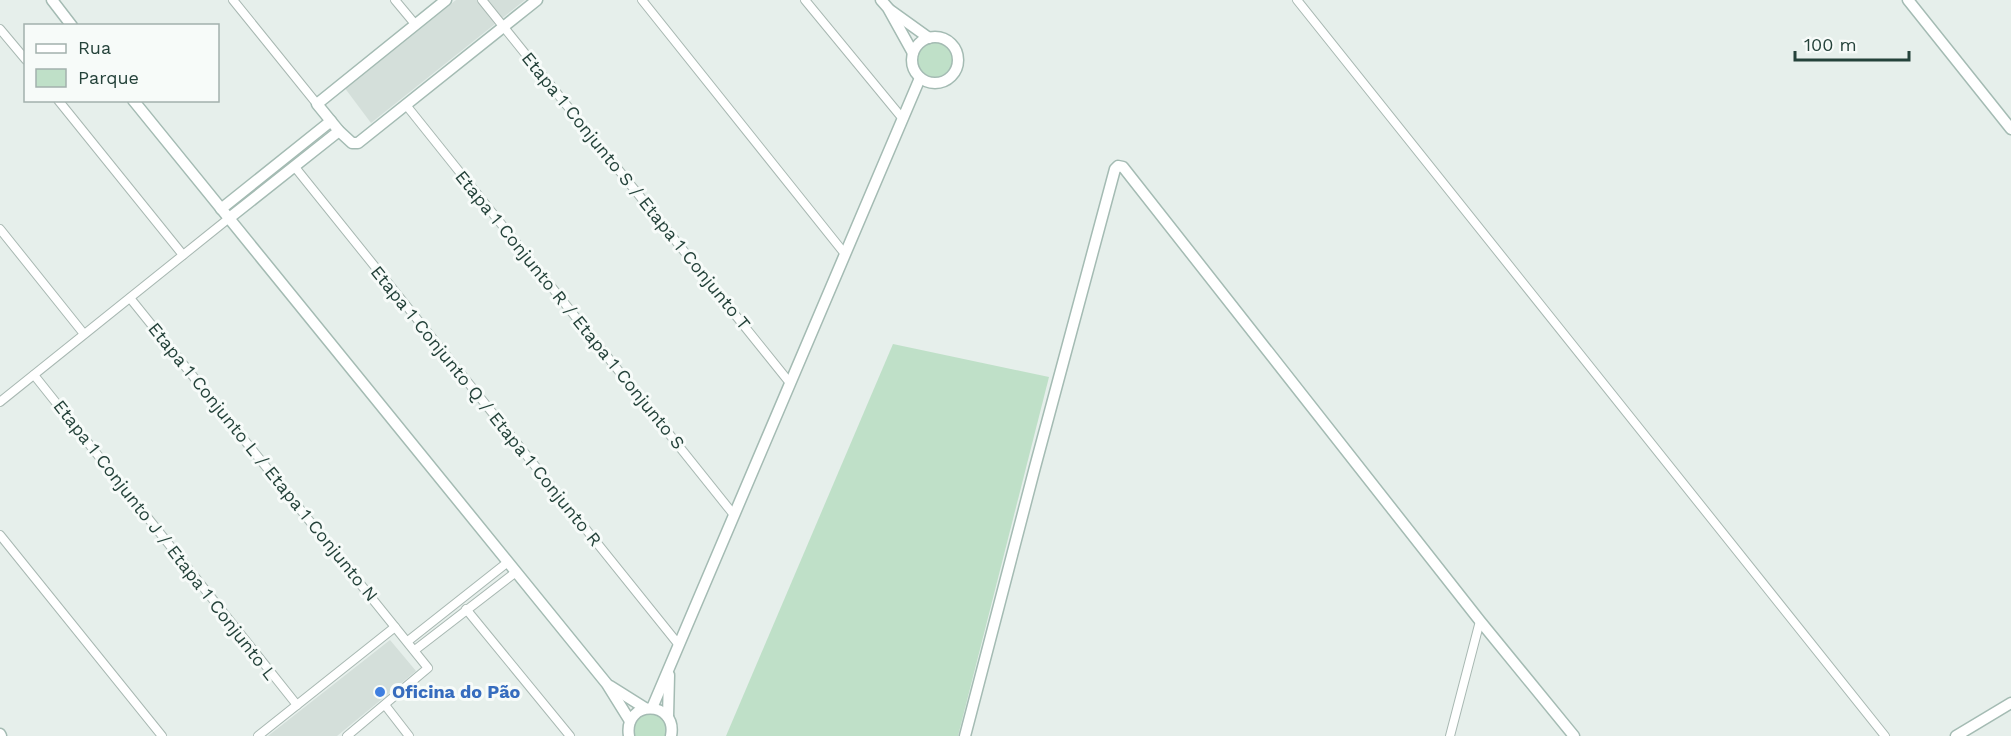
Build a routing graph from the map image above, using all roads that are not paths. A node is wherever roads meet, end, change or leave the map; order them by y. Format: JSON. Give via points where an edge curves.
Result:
{"nodes":[{"id":1,"x":52,"y":0,"type":"edge"},
{"id":2,"x":233,"y":0,"type":"edge"},
{"id":3,"x":396,"y":0,"type":"edge"},
{"id":4,"x":446,"y":0,"type":"edge"},
{"id":5,"x":482,"y":0,"type":"edge"},
{"id":6,"x":537,"y":0,"type":"edge"},
{"id":7,"x":642,"y":0,"type":"edge"},
{"id":8,"x":805,"y":0,"type":"edge"},
{"id":9,"x":1297,"y":0,"type":"edge"},
{"id":10,"x":1908,"y":0,"type":"edge"},
{"id":11,"x":885,"y":4,"type":"edge"},
{"id":12,"x":70,"y":24,"type":"edge"},
{"id":13,"x":415,"y":24,"type":"junction"},
{"id":14,"x":503,"y":27,"type":"junction"},
{"id":15,"x":0,"y":29,"type":"edge"},
{"id":16,"x":929,"y":38,"type":"junction"},
{"id":17,"x":913,"y":53,"type":"junction"},
{"id":18,"x":24,"y":58,"type":"edge"},
{"id":19,"x":920,"y":78,"type":"junction"},
{"id":20,"x":60,"y":102,"type":"edge"},
{"id":21,"x":135,"y":102,"type":"edge"},
{"id":22,"x":317,"y":104,"type":"junction"},
{"id":23,"x":406,"y":105,"type":"junction"},
{"id":24,"x":903,"y":119,"type":"junction"},
{"id":25,"x":331,"y":122,"type":"junction"},
{"id":26,"x":2011,"y":129,"type":"edge"},
{"id":27,"x":339,"y":131,"type":"junction"},
{"id":28,"x":294,"y":166,"type":"junction"},
{"id":29,"x":221,"y":209,"type":"junction"},
{"id":30,"x":228,"y":219,"type":"junction"},
{"id":31,"x":0,"y":229,"type":"edge"},
{"id":32,"x":845,"y":254,"type":"junction"},
{"id":33,"x":183,"y":255,"type":"junction"},
{"id":34,"x":130,"y":297,"type":"junction"},
{"id":35,"x":84,"y":334,"type":"junction"},
{"id":36,"x":34,"y":375,"type":"junction"},
{"id":37,"x":790,"y":382,"type":"junction"},
{"id":38,"x":0,"y":402,"type":"edge"},
{"id":39,"x":734,"y":515,"type":"junction"},
{"id":40,"x":0,"y":535,"type":"edge"},
{"id":41,"x":508,"y":562,"type":"junction"},
{"id":42,"x":516,"y":572,"type":"junction"},
{"id":43,"x":466,"y":609,"type":"junction"},
{"id":44,"x":1480,"y":621,"type":"junction"},
{"id":45,"x":395,"y":627,"type":"junction"},
{"id":46,"x":408,"y":641,"type":"junction"},
{"id":47,"x":679,"y":645,"type":"junction"},
{"id":48,"x":415,"y":650,"type":"junction"},
{"id":49,"x":669,"y":672,"type":"junction"},
{"id":50,"x":607,"y":684,"type":"junction"},
{"id":51,"x":2011,"y":703,"type":"edge"},
{"id":52,"x":297,"y":705,"type":"junction"},
{"id":53,"x":385,"y":705,"type":"junction"},
{"id":54,"x":649,"y":708,"type":"junction"},
{"id":55,"x":668,"y":717,"type":"junction"},
{"id":56,"x":630,"y":721,"type":"junction"},
{"id":57,"x":162,"y":736,"type":"edge"},
{"id":58,"x":258,"y":736,"type":"edge"},
{"id":59,"x":347,"y":736,"type":"edge"},
{"id":60,"x":409,"y":736,"type":"edge"},
{"id":61,"x":570,"y":736,"type":"edge"},
{"id":62,"x":629,"y":736,"type":"edge"},
{"id":63,"x":671,"y":736,"type":"edge"},
{"id":64,"x":965,"y":736,"type":"edge"},
{"id":65,"x":1450,"y":736,"type":"edge"},
{"id":66,"x":1574,"y":736,"type":"edge"},
{"id":67,"x":1885,"y":736,"type":"edge"},
{"id":68,"x":1956,"y":736,"type":"edge"}],
"edges":[{"from":1,"to":12,"type":"street"},
{"from":2,"to":22,"type":"street"},
{"from":3,"to":13,"type":"street"},
{"from":4,"to":13,"type":"street"},
{"from":5,"to":14,"type":"street","name":"Etapa 1 Conjunto S / Etapa 1 Conjunto T"},
{"from":6,"to":14,"type":"street"},
{"from":7,"to":32,"type":"street"},
{"from":8,"to":24,"type":"street"},
{"from":9,"to":67,"type":"street"},
{"from":10,"to":26,"type":"street"},
{"from":11,"to":16,"type":"street"},
{"from":11,"to":17,"type":"street"},
{"from":13,"to":22,"type":"street"},
{"from":14,"to":23,"type":"street"},
{"from":14,"to":37,"type":"street","name":"Etapa 1 Conjunto S / Etapa 1 Conjunto T"},
{"from":15,"to":18,"type":"street"},
{"from":16,"to":17,"type":"street"},
{"from":16,"to":19,"type":"street","via":[[949,42],[957,54],[956,68],[940,82]]},
{"from":17,"to":19,"type":"street","via":[[913,67]]},
{"from":19,"to":24,"type":"street"},
{"from":20,"to":33,"type":"street"},
{"from":21,"to":29,"type":"street"},
{"from":22,"to":25,"type":"street"},
{"from":23,"to":27,"type":"street","via":[[358,143],[352,143]]},
{"from":23,"to":39,"type":"street","name":"Etapa 1 Conjunto R / Etapa 1 Conjunto S"},
{"from":24,"to":32,"type":"street"},
{"from":25,"to":27,"type":"street"},
{"from":25,"to":29,"type":"street"},
{"from":27,"to":28,"type":"street"},
{"from":28,"to":30,"type":"street"},
{"from":28,"to":47,"type":"street","name":"Etapa 1 Conjunto Q / Etapa 1 Conjunto R"},
{"from":29,"to":30,"type":"street"},
{"from":30,"to":33,"type":"street"},
{"from":30,"to":41,"type":"street"},
{"from":31,"to":35,"type":"street"},
{"from":32,"to":37,"type":"street"},
{"from":33,"to":34,"type":"street"},
{"from":34,"to":35,"type":"street"},
{"from":34,"to":45,"type":"street","name":"Etapa 1 Conjunto L / Etapa 1 Conjunto N"},
{"from":35,"to":36,"type":"street"},
{"from":36,"to":38,"type":"street"},
{"from":36,"to":52,"type":"street","name":"Etapa 1 Conjunto J / Etapa 1 Conjunto L"},
{"from":37,"to":39,"type":"street"},
{"from":39,"to":47,"type":"street"},
{"from":40,"to":57,"type":"street"},
{"from":41,"to":42,"type":"street"},
{"from":41,"to":46,"type":"street"},
{"from":42,"to":43,"type":"street"},
{"from":42,"to":50,"type":"street"},
{"from":43,"to":48,"type":"street"},
{"from":43,"to":61,"type":"street"},
{"from":44,"to":64,"type":"street","via":[[1123,167],[1118,166]]},
{"from":44,"to":65,"type":"street"},
{"from":44,"to":66,"type":"street"},
{"from":45,"to":46,"type":"street","name":"Etapa 1 Conjunto L / Etapa 1 Conjunto N"},
{"from":45,"to":52,"type":"street"},
{"from":46,"to":48,"type":"street","name":"Etapa 1 Conjunto L / Etapa 1 Conjunto N"},
{"from":47,"to":49,"type":"street"},
{"from":48,"to":53,"type":"street","name":"Etapa 1 Conjunto L / Etapa 1 Conjunto N","via":[[428,669]]},
{"from":49,"to":54,"type":"street"},
{"from":49,"to":55,"type":"street"},
{"from":50,"to":54,"type":"street"},
{"from":50,"to":56,"type":"street"},
{"from":51,"to":68,"type":"street"},
{"from":52,"to":58,"type":"street"},
{"from":53,"to":59,"type":"street"},
{"from":53,"to":60,"type":"street"},
{"from":54,"to":55,"type":"street"},
{"from":54,"to":56,"type":"street","via":[[633,715]]},
{"from":55,"to":63,"type":"street"},
{"from":56,"to":62,"type":"street"}]}
